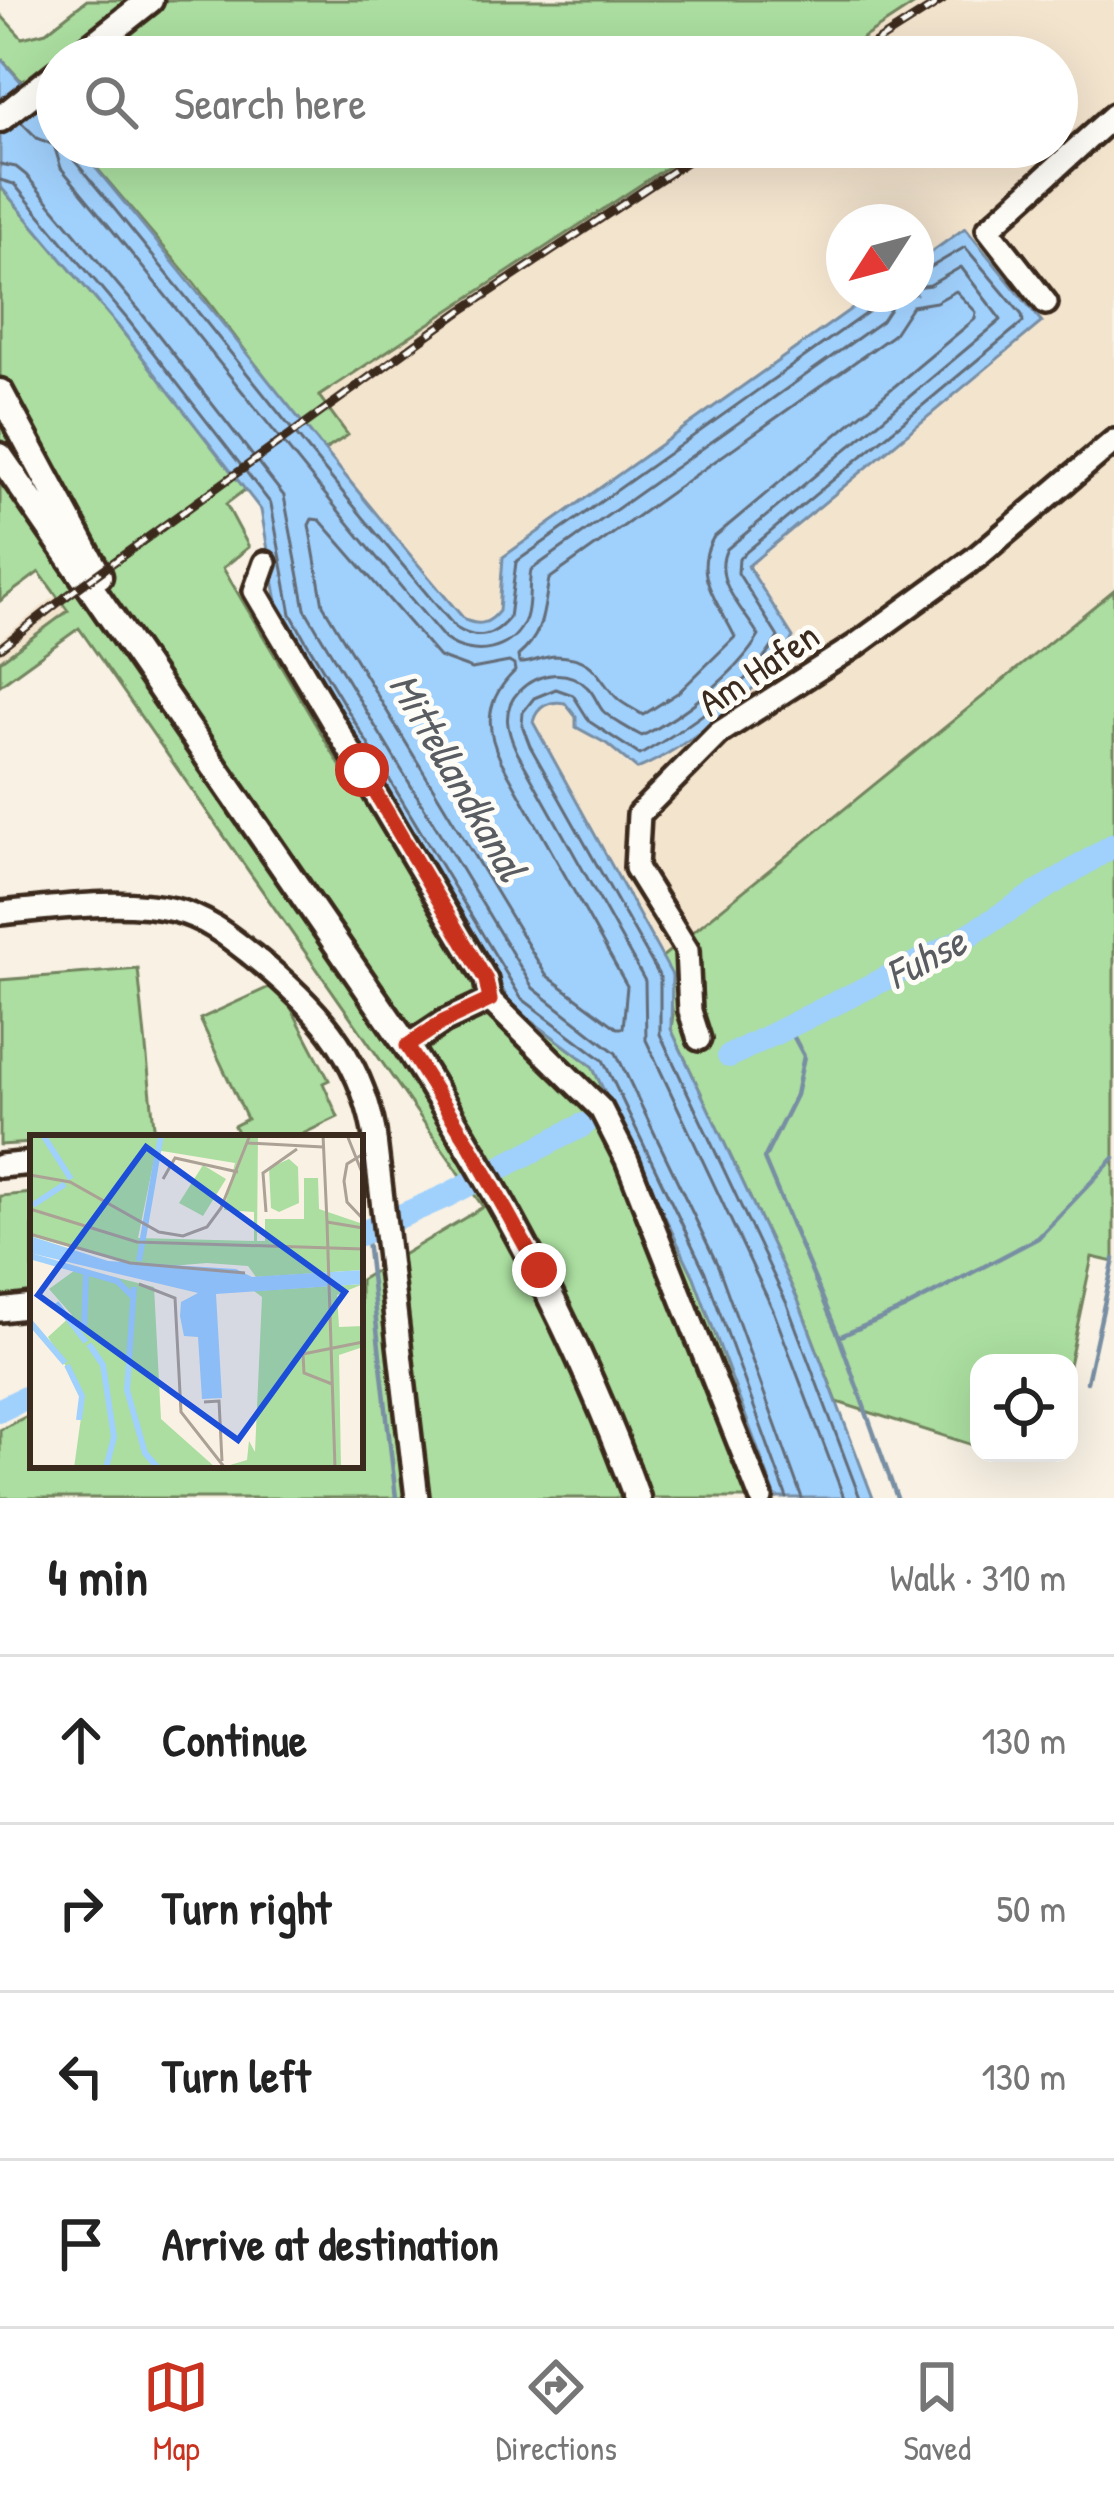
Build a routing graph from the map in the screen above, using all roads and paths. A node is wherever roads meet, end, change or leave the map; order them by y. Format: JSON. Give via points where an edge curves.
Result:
{"nodes":[{"id":1,"x":150,"y":0,"type":"edge"},
{"id":2,"x":105,"y":36,"type":"edge"},
{"id":3,"x":36,"y":91,"type":"edge"},
{"id":4,"x":1114,"y":115,"type":"edge"},
{"id":5,"x":0,"y":118,"type":"edge"},
{"id":6,"x":1078,"y":148,"type":"edge"},
{"id":7,"x":1055,"y":168,"type":"edge"},
{"id":8,"x":1046,"y":303,"type":"dead end"},
{"id":9,"x":0,"y":392,"type":"edge"},
{"id":10,"x":1114,"y":441,"type":"edge"},
{"id":11,"x":0,"y":456,"type":"edge"},
{"id":12,"x":265,"y":563,"type":"dead end"},
{"id":13,"x":154,"y":679,"type":"junction"},
{"id":14,"x":0,"y":914,"type":"edge"},
{"id":15,"x":490,"y":1000,"type":"junction"},
{"id":16,"x":699,"y":1039,"type":"dead end"},
{"id":17,"x":407,"y":1046,"type":"junction"},
{"id":18,"x":30,"y":1163,"type":"edge"},
{"id":19,"x":0,"y":1166,"type":"edge"},
{"id":20,"x":30,"y":1306,"type":"edge"},
{"id":21,"x":0,"y":1310,"type":"edge"},
{"id":22,"x":417,"y":1498,"type":"edge"},
{"id":23,"x":637,"y":1498,"type":"edge"},
{"id":24,"x":761,"y":1498,"type":"edge"}],
"edges":[{"from":1,"to":2,"type":"main road"},
{"from":3,"to":5,"type":"main road"},
{"from":4,"to":6,"type":"street"},
{"from":7,"to":8,"type":"street","via":[[988,229]]},
{"from":9,"to":13,"type":"main road"},
{"from":10,"to":16,"type":"street","name":"Am Hafen","via":[[961,569],[719,733],[639,814],[636,868],[687,950]]},
{"from":11,"to":13,"type":"main road"},
{"from":12,"to":15,"type":"street","via":[[255,591],[486,980]]},
{"from":13,"to":17,"type":"main road"},
{"from":14,"to":22,"type":"street","via":[[148,905],[206,921],[303,998],[345,1048],[368,1099]]},
{"from":15,"to":17,"type":"street"},
{"from":15,"to":24,"type":"street","via":[[601,1109]]},
{"from":17,"to":23,"type":"main road","via":[[578,1349]]},
{"from":18,"to":19,"type":"street"},
{"from":20,"to":21,"type":"street"}]}
